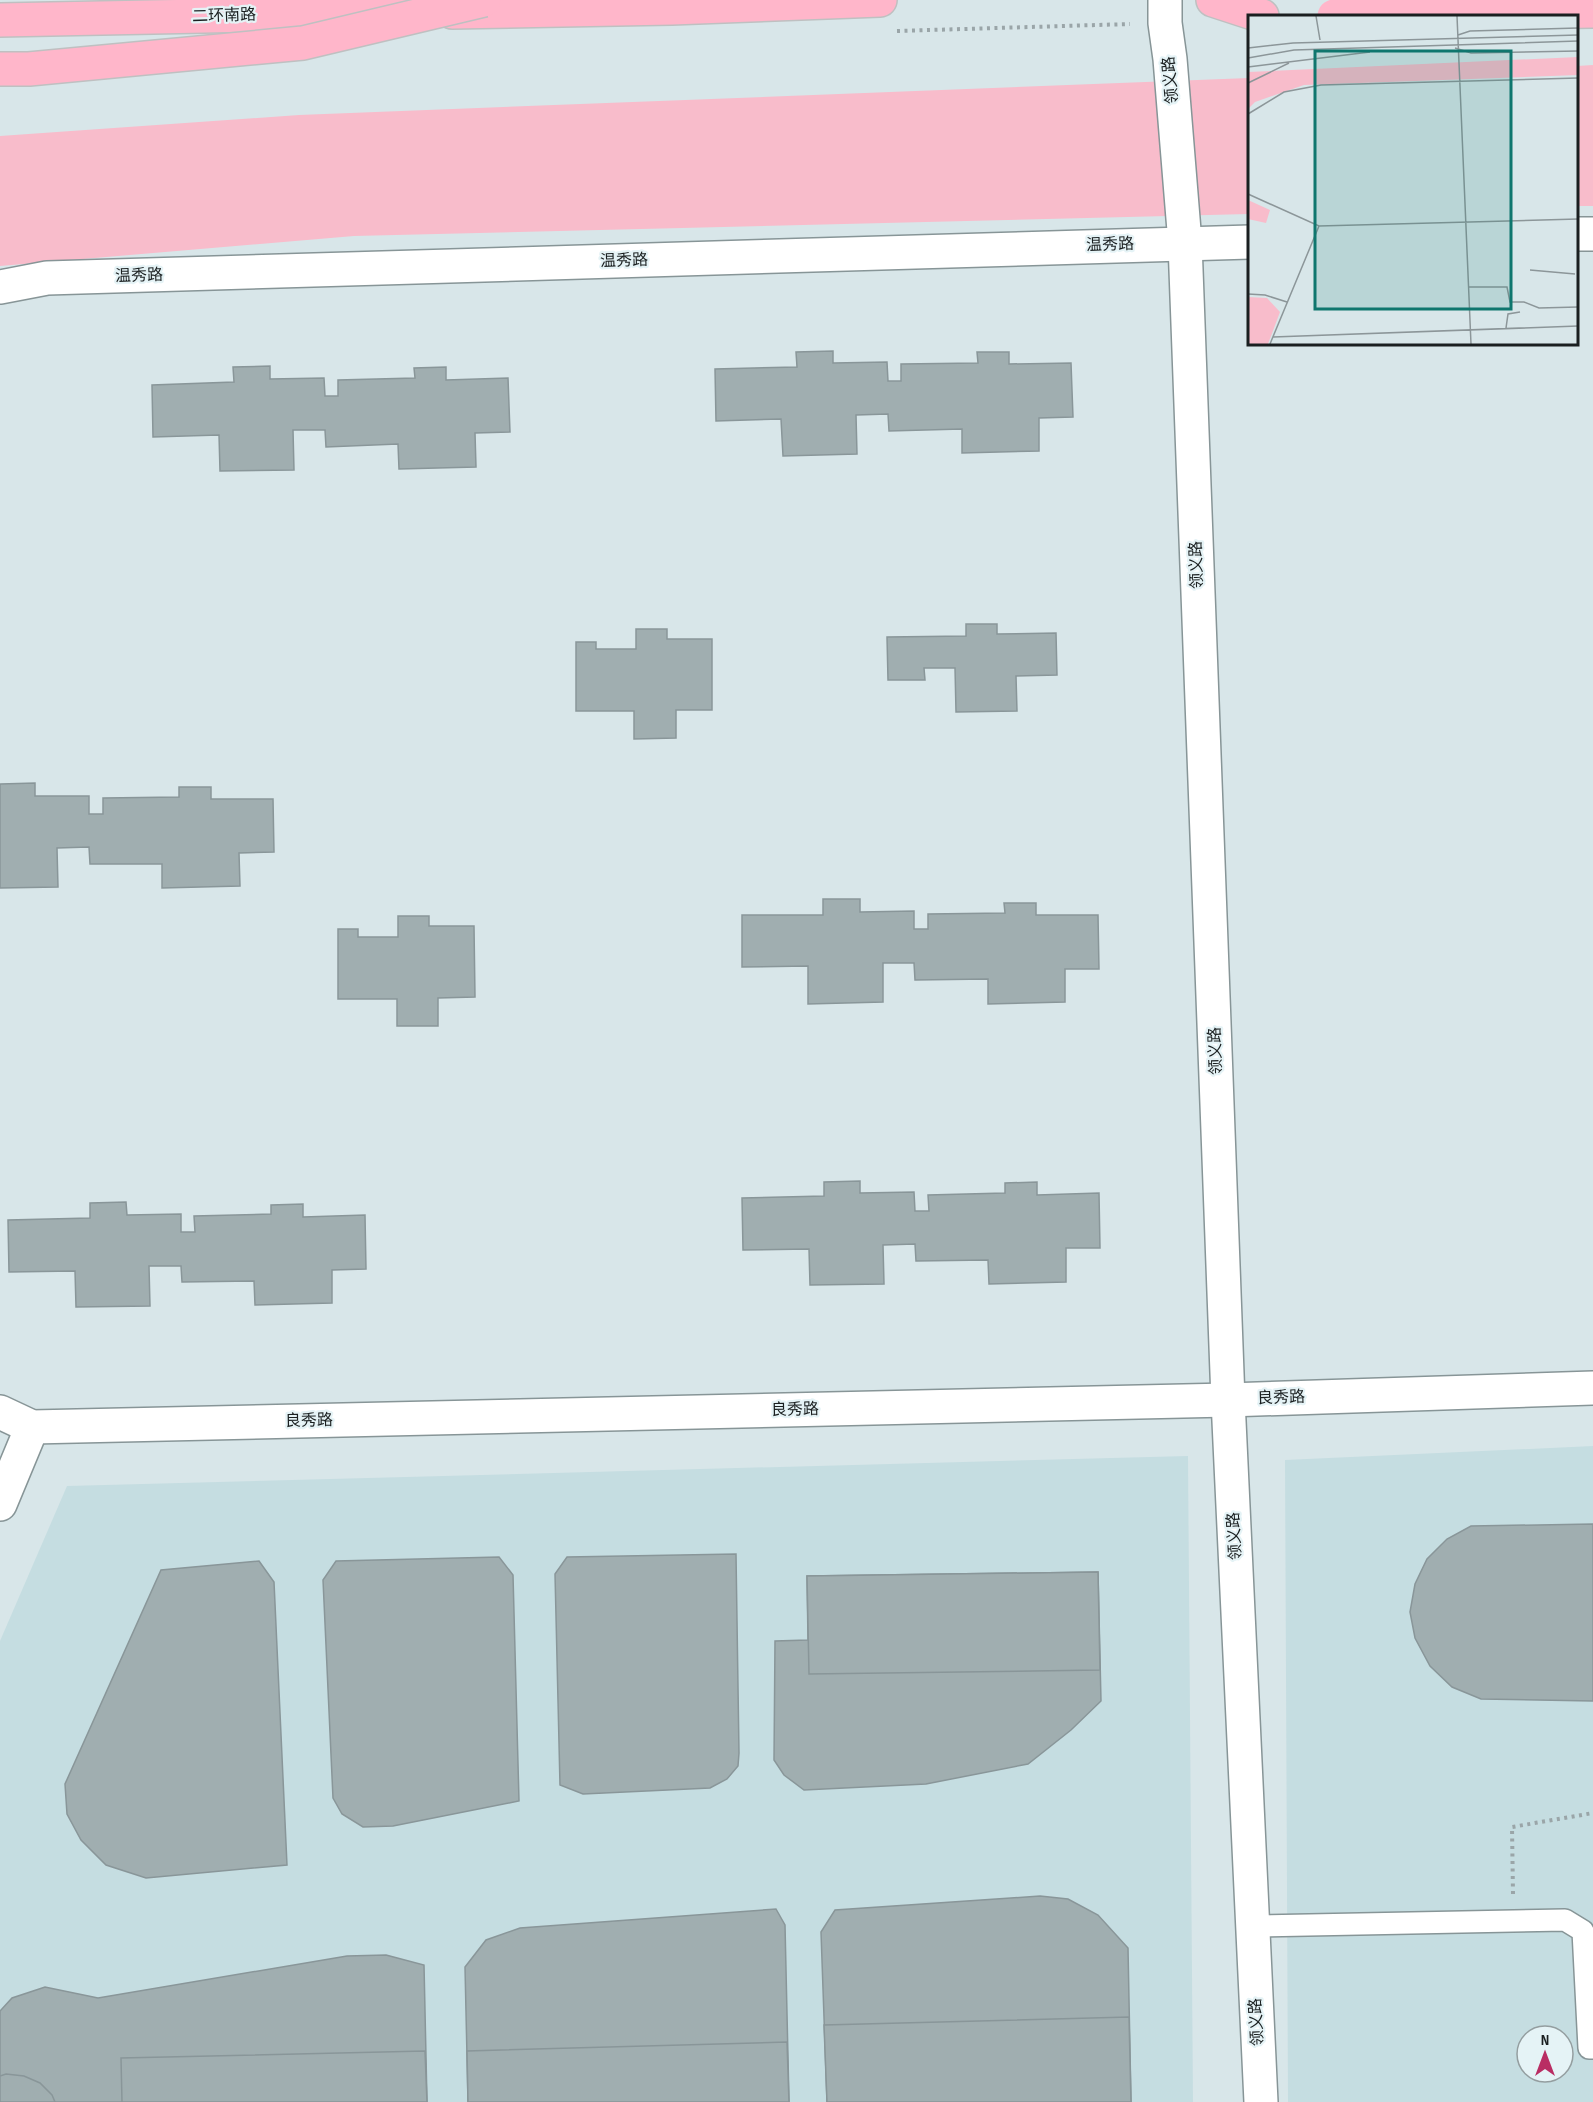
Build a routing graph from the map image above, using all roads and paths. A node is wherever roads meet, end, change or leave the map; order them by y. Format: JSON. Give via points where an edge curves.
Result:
{"nodes":[{"id":1,"x":484,"y":0,"type":"edge"},
{"id":2,"x":880,"y":0,"type":"edge"},
{"id":3,"x":1165,"y":0,"type":"edge"},
{"id":4,"x":1213,"y":0,"type":"edge"},
{"id":5,"x":1593,"y":11,"type":"edge"},
{"id":6,"x":1259,"y":15,"type":"edge"},
{"id":7,"x":1386,"y":15,"type":"edge"},
{"id":8,"x":0,"y":20,"type":"edge"},
{"id":9,"x":0,"y":69,"type":"edge"},
{"id":10,"x":1248,"y":242,"type":"edge"},
{"id":11,"x":1185,"y":243,"type":"junction"},
{"id":12,"x":0,"y":287,"type":"edge"},
{"id":13,"x":1593,"y":1388,"type":"edge"},
{"id":14,"x":1228,"y":1400,"type":"junction"},
{"id":15,"x":0,"y":1412,"type":"edge"},
{"id":16,"x":32,"y":1427,"type":"junction"},
{"id":17,"x":0,"y":1504,"type":"edge"},
{"id":18,"x":1593,"y":1813,"type":"edge"},
{"id":19,"x":1514,"y":1921,"type":"junction"},
{"id":20,"x":1253,"y":1926,"type":"junction"},
{"id":21,"x":1593,"y":2048,"type":"edge"},
{"id":22,"x":1261,"y":2102,"type":"edge"}],
"edges":[{"from":1,"to":9,"type":"highway","bridge":true,"via":[[303,43]]},
{"from":2,"to":8,"type":"highway","name":"二环南路","via":[[672,8]]},
{"from":3,"to":11,"type":"street","name":"领义路"},
{"from":4,"to":6,"type":"highway"},
{"from":5,"to":7,"type":"highway","bridge":true},
{"from":10,"to":11,"type":"street","name":"温秀路"},
{"from":11,"to":12,"type":"street","name":"温秀路","via":[[59,278]]},
{"from":11,"to":14,"type":"street","name":"领义路"},
{"from":13,"to":14,"type":"street","name":"良秀路"},
{"from":14,"to":16,"type":"street","name":"良秀路"},
{"from":14,"to":20,"type":"street","name":"领义路"},
{"from":15,"to":16,"type":"street","name":"良秀路"},
{"from":16,"to":17,"type":"street"},
{"from":18,"to":19,"type":"path","via":[[1512,1827]]},
{"from":19,"to":20,"type":"lane"},
{"from":19,"to":21,"type":"lane","via":[[1564,1920],[1583,1931],[1589,2048]]},
{"from":20,"to":22,"type":"street","name":"领义路"}]}
